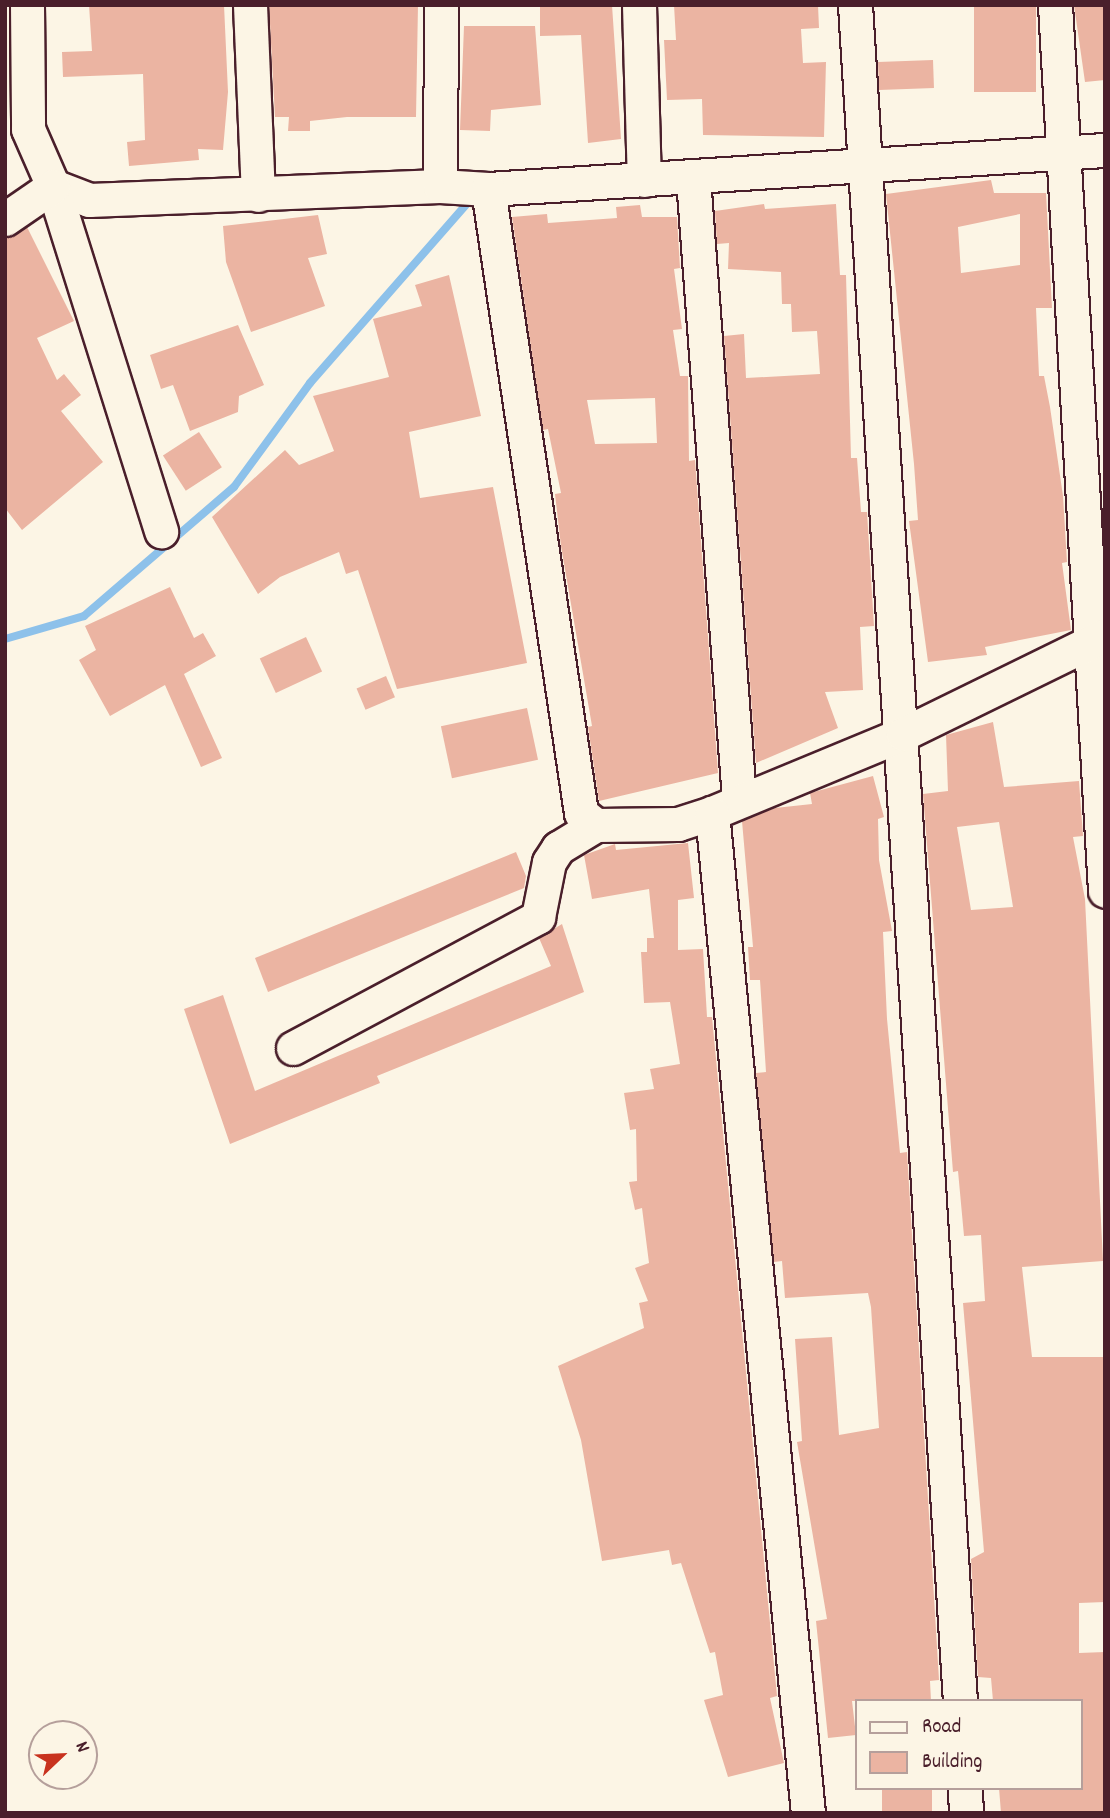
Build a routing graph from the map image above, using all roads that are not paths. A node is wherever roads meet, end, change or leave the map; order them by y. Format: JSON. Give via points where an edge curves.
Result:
{"nodes":[{"id":1,"x":27,"y":5,"type":"edge"},
{"id":2,"x":250,"y":5,"type":"edge"},
{"id":3,"x":441,"y":5,"type":"edge"},
{"id":4,"x":639,"y":5,"type":"edge"},
{"id":5,"x":855,"y":5,"type":"edge"},
{"id":6,"x":1055,"y":5,"type":"edge"},
{"id":7,"x":1105,"y":150,"type":"edge"},
{"id":8,"x":1062,"y":152,"type":"junction"},
{"id":9,"x":863,"y":168,"type":"junction"},
{"id":10,"x":692,"y":178,"type":"junction"},
{"id":11,"x":644,"y":180,"type":"junction"},
{"id":12,"x":53,"y":186,"type":"junction"},
{"id":13,"x":440,"y":186,"type":"junction"},
{"id":14,"x":488,"y":189,"type":"junction"},
{"id":15,"x":258,"y":195,"type":"junction"},
{"id":16,"x":5,"y":219,"type":"edge"},
{"id":17,"x":161,"y":531,"type":"dead end"},
{"id":18,"x":1100,"y":637,"type":"edge"},
{"id":19,"x":903,"y":734,"type":"junction"},
{"id":20,"x":726,"y":806,"type":"junction"},
{"id":21,"x":596,"y":825,"type":"junction"},
{"id":22,"x":1105,"y":891,"type":"edge"},
{"id":23,"x":293,"y":1048,"type":"dead end"},
{"id":24,"x":960,"y":1699,"type":"edge"},
{"id":25,"x":965,"y":1790,"type":"edge"},
{"id":26,"x":808,"y":1813,"type":"edge"},
{"id":27,"x":966,"y":1813,"type":"edge"}],
"edges":[{"from":1,"to":12,"type":"street","via":[[28,129]]},
{"from":2,"to":15,"type":"street"},
{"from":3,"to":13,"type":"street"},
{"from":4,"to":11,"type":"street"},
{"from":5,"to":9,"type":"street"},
{"from":6,"to":8,"type":"street"},
{"from":7,"to":8,"type":"street"},
{"from":8,"to":9,"type":"street"},
{"from":8,"to":18,"type":"street"},
{"from":9,"to":10,"type":"street"},
{"from":9,"to":19,"type":"street"},
{"from":10,"to":11,"type":"street"},
{"from":10,"to":20,"type":"street"},
{"from":11,"to":14,"type":"street"},
{"from":12,"to":15,"type":"street","via":[[89,200]]},
{"from":12,"to":16,"type":"street"},
{"from":12,"to":17,"type":"street"},
{"from":13,"to":14,"type":"street"},
{"from":13,"to":15,"type":"street"},
{"from":14,"to":21,"type":"street","via":[[581,813]]},
{"from":18,"to":19,"type":"street"},
{"from":18,"to":22,"type":"street"},
{"from":19,"to":20,"type":"street"},
{"from":19,"to":24,"type":"street"},
{"from":20,"to":21,"type":"street","via":[[678,824]]},
{"from":20,"to":26,"type":"street"},
{"from":21,"to":23,"type":"street","via":[[558,848],[550,862],[538,917]]},
{"from":25,"to":27,"type":"street"}]}
